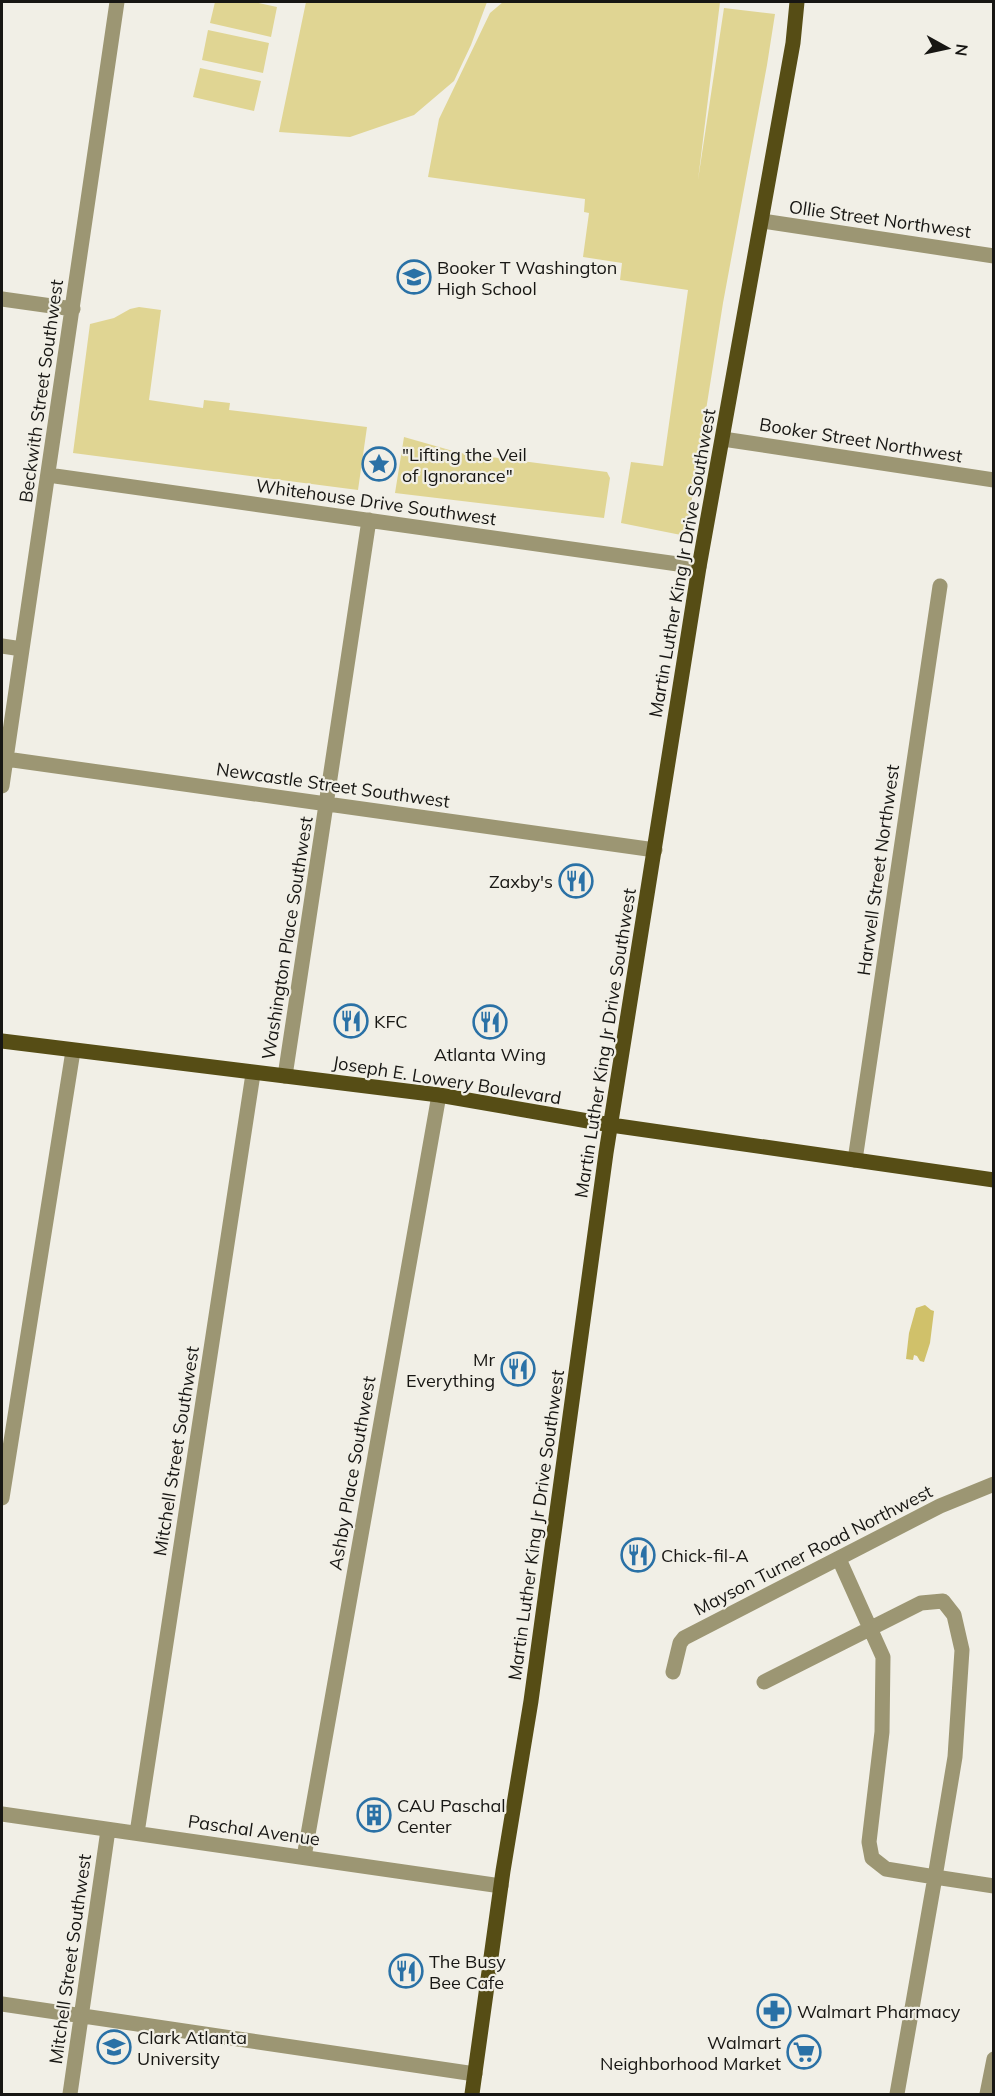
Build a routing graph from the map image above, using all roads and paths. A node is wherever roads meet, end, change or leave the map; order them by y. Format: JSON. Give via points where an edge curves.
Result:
{"nodes":[{"id":1,"x":117,"y":2,"type":"edge"},
{"id":2,"x":797,"y":2,"type":"edge"},
{"id":3,"x":762,"y":221,"type":"junction"},
{"id":4,"x":993,"y":256,"type":"edge"},
{"id":5,"x":2,"y":299,"type":"edge"},
{"id":6,"x":73,"y":309,"type":"junction"},
{"id":7,"x":723,"y":439,"type":"junction"},
{"id":8,"x":48,"y":475,"type":"junction"},
{"id":9,"x":993,"y":480,"type":"edge"},
{"id":10,"x":369,"y":520,"type":"junction"},
{"id":11,"x":699,"y":567,"type":"junction"},
{"id":12,"x":940,"y":586,"type":"dead end"},
{"id":13,"x":2,"y":646,"type":"edge"},
{"id":14,"x":22,"y":649,"type":"junction"},
{"id":15,"x":6,"y":759,"type":"junction"},
{"id":16,"x":2,"y":786,"type":"edge"},
{"id":17,"x":327,"y":804,"type":"junction"},
{"id":18,"x":655,"y":850,"type":"junction"},
{"id":19,"x":2,"y":1041,"type":"edge"},
{"id":20,"x":73,"y":1051,"type":"junction"},
{"id":21,"x":253,"y":1074,"type":"junction"},
{"id":22,"x":285,"y":1076,"type":"junction"},
{"id":23,"x":439,"y":1095,"type":"junction"},
{"id":24,"x":611,"y":1125,"type":"junction"},
{"id":25,"x":855,"y":1160,"type":"junction"},
{"id":26,"x":993,"y":1180,"type":"edge"},
{"id":27,"x":993,"y":1484,"type":"edge"},
{"id":28,"x":2,"y":1498,"type":"edge"},
{"id":29,"x":839,"y":1559,"type":"junction"},
{"id":30,"x":870,"y":1627,"type":"junction"},
{"id":31,"x":673,"y":1672,"type":"dead end"},
{"id":32,"x":764,"y":1682,"type":"dead end"},
{"id":33,"x":2,"y":1814,"type":"edge"},
{"id":34,"x":108,"y":1830,"type":"junction"},
{"id":35,"x":137,"y":1833,"type":"junction"},
{"id":36,"x":304,"y":1857,"type":"junction"},
{"id":37,"x":935,"y":1876,"type":"junction"},
{"id":38,"x":501,"y":1886,"type":"junction"},
{"id":39,"x":993,"y":1886,"type":"edge"},
{"id":40,"x":2,"y":2004,"type":"edge"},
{"id":41,"x":81,"y":2016,"type":"junction"},
{"id":42,"x":993,"y":2059,"type":"edge"},
{"id":43,"x":475,"y":2074,"type":"junction"},
{"id":44,"x":70,"y":2094,"type":"edge"},
{"id":45,"x":472,"y":2094,"type":"edge"},
{"id":46,"x":897,"y":2094,"type":"edge"},
{"id":47,"x":987,"y":2094,"type":"edge"}],
"edges":[{"from":1,"to":6,"type":"street","name":"Beckwith Street Southwest"},
{"from":2,"to":3,"type":"main road","name":"Martin Luther King Jr Drive Southwest"},
{"from":3,"to":4,"type":"street","name":"Ollie Street Northwest"},
{"from":3,"to":7,"type":"main road","name":"Martin Luther King Jr Drive Southwest"},
{"from":5,"to":6,"type":"street"},
{"from":6,"to":8,"type":"street","name":"Beckwith Street Southwest"},
{"from":7,"to":9,"type":"street","name":"Booker Street Northwest"},
{"from":7,"to":11,"type":"main road","name":"Martin Luther King Jr Drive Southwest"},
{"from":8,"to":10,"type":"street","name":"Whitehouse Drive Southwest"},
{"from":8,"to":14,"type":"street","name":"Beckwith Street Southwest"},
{"from":10,"to":11,"type":"street","name":"Whitehouse Drive Southwest"},
{"from":10,"to":17,"type":"street","name":"Washington Place Southwest"},
{"from":11,"to":18,"type":"main road","name":"Martin Luther King Jr Drive Southwest"},
{"from":12,"to":25,"type":"street","name":"Harwell Street Northwest"},
{"from":13,"to":14,"type":"street"},
{"from":14,"to":15,"type":"street","name":"Beckwith Street Southwest"},
{"from":15,"to":16,"type":"street","name":"Beckwith Street Southwest"},
{"from":15,"to":17,"type":"street","name":"Newcastle Street Southwest"},
{"from":17,"to":18,"type":"street","name":"Newcastle Street Southwest"},
{"from":17,"to":22,"type":"street","name":"Washington Place Southwest"},
{"from":18,"to":24,"type":"main road","name":"Martin Luther King Jr Drive Southwest"},
{"from":19,"to":20,"type":"main road","name":"Joseph E. Lowery Boulevard"},
{"from":20,"to":21,"type":"main road","name":"Joseph E. Lowery Boulevard"},
{"from":20,"to":28,"type":"street"},
{"from":21,"to":22,"type":"main road","name":"Joseph E. Lowery Boulevard"},
{"from":21,"to":35,"type":"street","name":"Mitchell Street Southwest"},
{"from":22,"to":23,"type":"main road","name":"Joseph E. Lowery Boulevard"},
{"from":23,"to":24,"type":"main road","name":"Joseph E. Lowery Boulevard"},
{"from":23,"to":36,"type":"street","name":"Ashby Place Southwest"},
{"from":24,"to":25,"type":"main road","name":"Joseph E. Lowery Boulevard"},
{"from":24,"to":38,"type":"main road","name":"Martin Luther King Jr Drive Southwest","via":[[531,1701]]},
{"from":25,"to":26,"type":"main road","name":"Joseph E. Lowery Boulevard"},
{"from":27,"to":29,"type":"street","name":"Mayson Turner Road Northwest","via":[[940,1506]]},
{"from":29,"to":30,"type":"street"},
{"from":29,"to":31,"type":"street","name":"Mayson Turner Road Northwest","via":[[684,1638]]},
{"from":30,"to":32,"type":"street"},
{"from":30,"to":37,"type":"street","via":[[883,1657],[882,1732],[869,1842],[872,1858],[886,1869]]},
{"from":30,"to":37,"type":"street","via":[[921,1603],[943,1601],[954,1616],[962,1650],[955,1757]]},
{"from":33,"to":34,"type":"street","name":"Paschal Avenue"},
{"from":34,"to":35,"type":"street","name":"Paschal Avenue"},
{"from":34,"to":41,"type":"street","name":"Mitchell Street Southwest"},
{"from":35,"to":36,"type":"street","name":"Paschal Avenue"},
{"from":36,"to":38,"type":"street","name":"Paschal Avenue"},
{"from":37,"to":39,"type":"street"},
{"from":37,"to":46,"type":"street"},
{"from":38,"to":43,"type":"main road","name":"Martin Luther King Jr Drive Southwest"},
{"from":40,"to":41,"type":"street"},
{"from":41,"to":43,"type":"street"},
{"from":41,"to":44,"type":"street","name":"Mitchell Street Southwest"},
{"from":42,"to":47,"type":"street"},
{"from":43,"to":45,"type":"main road","name":"Martin Luther King Jr Drive Southwest"}]}
